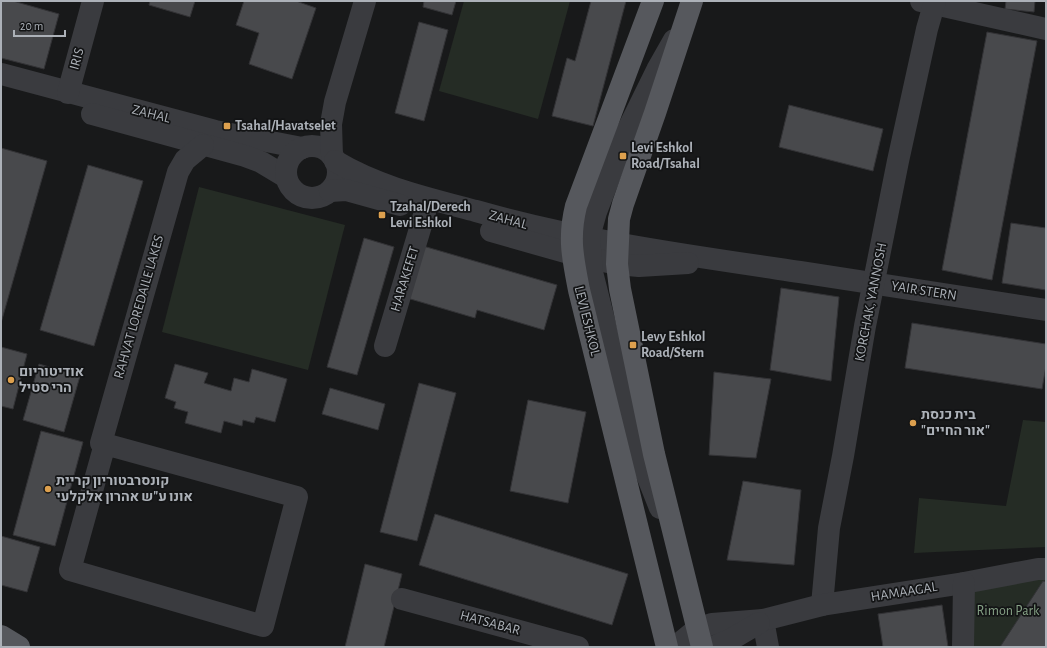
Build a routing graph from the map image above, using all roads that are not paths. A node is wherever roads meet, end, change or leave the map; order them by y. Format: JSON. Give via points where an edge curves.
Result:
{"nodes":[{"id":1,"x":93,"y":1,"type":"edge"},
{"id":2,"x":365,"y":1,"type":"edge"},
{"id":3,"x":653,"y":1,"type":"edge"},
{"id":4,"x":692,"y":1,"type":"edge"},
{"id":5,"x":930,"y":2,"type":"edge"},
{"id":6,"x":684,"y":23,"type":"junction"},
{"id":7,"x":1046,"y":29,"type":"edge"},
{"id":8,"x":643,"y":30,"type":"junction"},
{"id":9,"x":1,"y":74,"type":"edge"},
{"id":10,"x":1,"y":88,"type":"edge"},
{"id":11,"x":68,"y":93,"type":"junction"},
{"id":12,"x":335,"y":102,"type":"junction"},
{"id":13,"x":627,"y":131,"type":"junction"},
{"id":14,"x":166,"y":135,"type":"junction"},
{"id":15,"x":203,"y":145,"type":"junction"},
{"id":16,"x":305,"y":147,"type":"junction"},
{"id":17,"x":333,"y":158,"type":"junction"},
{"id":18,"x":178,"y":172,"type":"junction"},
{"id":19,"x":286,"y":177,"type":"junction"},
{"id":20,"x":330,"y":191,"type":"junction"},
{"id":21,"x":425,"y":212,"type":"junction"},
{"id":22,"x":581,"y":246,"type":"junction"},
{"id":23,"x":617,"y":253,"type":"junction"},
{"id":24,"x":874,"y":282,"type":"junction"},
{"id":25,"x":1046,"y":310,"type":"edge"},
{"id":26,"x":385,"y":346,"type":"dead end"},
{"id":27,"x":103,"y":444,"type":"junction"},
{"id":28,"x":679,"y":557,"type":"junction"},
{"id":29,"x":1046,"y":570,"type":"edge"},
{"id":30,"x":964,"y":583,"type":"junction"},
{"id":31,"x":402,"y":599,"type":"dead end"},
{"id":32,"x":822,"y":605,"type":"junction"},
{"id":33,"x":763,"y":620,"type":"junction"},
{"id":34,"x":1,"y":636,"type":"edge"},
{"id":35,"x":700,"y":638,"type":"edge"},
{"id":36,"x":19,"y":647,"type":"edge"},
{"id":37,"x":578,"y":647,"type":"edge"},
{"id":38,"x":667,"y":647,"type":"edge"},
{"id":39,"x":675,"y":647,"type":"edge"},
{"id":40,"x":713,"y":647,"type":"edge"},
{"id":41,"x":768,"y":647,"type":"edge"},
{"id":42,"x":963,"y":647,"type":"edge"}],
"edges":[{"from":1,"to":11,"type":"street","name":"IRIS"},
{"from":2,"to":12,"type":"street"},
{"from":3,"to":8,"type":"main road","name":"LEVI ESHKOL"},
{"from":4,"to":6,"type":"main road"},
{"from":5,"to":7,"type":"street"},
{"from":5,"to":24,"type":"street","name":"KORCHAK, YANNOSH","via":[[927,29]]},
{"from":6,"to":13,"type":"street"},
{"from":6,"to":23,"type":"main road","via":[[623,204],[619,219]]},
{"from":8,"to":13,"type":"street","via":[[637,86]]},
{"from":8,"to":22,"type":"main road","name":"LEVI ESHKOL","via":[[576,206]]},
{"from":9,"to":11,"type":"street","name":"ZAHAL"},
{"from":10,"to":14,"type":"street","name":"ZAHAL"},
{"from":11,"to":16,"type":"street","name":"ZAHAL","via":[[215,131]]},
{"from":12,"to":16,"type":"street","via":[[320,133]]},
{"from":12,"to":17,"type":"street","via":[[331,124]]},
{"from":13,"to":22,"type":"street"},
{"from":14,"to":15,"type":"street","name":"ZAHAL"},
{"from":14,"to":18,"type":"street","name":"RAHVAT LOREDAILE LAKES","via":[[177,156]]},
{"from":15,"to":18,"type":"street","name":"RAHVAT LOREDAILE LAKES","via":[[185,160]]},
{"from":15,"to":19,"type":"street","name":"ZAHAL","via":[[261,162]]},
{"from":16,"to":17,"type":"street","via":[[321,148]]},
{"from":16,"to":19,"type":"street","via":[[291,156]]},
{"from":17,"to":20,"type":"street","via":[[337,176]]},
{"from":17,"to":22,"type":"street","name":"ZAHAL","via":[[353,172],[393,188],[518,223]]},
{"from":18,"to":27,"type":"street","name":"RAHVAT LOREDAILE LAKES"},
{"from":19,"to":20,"type":"street","via":[[291,188],[307,197],[319,197]]},
{"from":20,"to":21,"type":"street","name":"ZAHAL","via":[[346,190]]},
{"from":21,"to":22,"type":"street","name":"ZAHAL"},
{"from":21,"to":26,"type":"street","name":"HARAKEFET"},
{"from":22,"to":23,"type":"street","name":"YAIR STERN"},
{"from":22,"to":28,"type":"street","via":[[596,290],[633,434]]},
{"from":22,"to":38,"type":"main road","name":"LEVI ESHKOL","via":[[579,290]]},
{"from":23,"to":24,"type":"street","name":"YAIR STERN","via":[[639,266],[731,262]]},
{"from":23,"to":28,"type":"main road","via":[[622,297],[654,454]]},
{"from":24,"to":25,"type":"street","name":"YAIR STERN"},
{"from":24,"to":32,"type":"street","name":"KORCHAK, YANNOSH","via":[[829,528]]},
{"from":27,"to":27,"type":"street","name":"RAHVAT LOREDAILE LAKES","via":[[70,570],[263,626],[297,497]]},
{"from":28,"to":35,"type":"main road"},
{"from":29,"to":30,"type":"street","name":"HAMAAGAL","via":[[1038,569]]},
{"from":30,"to":32,"type":"street","name":"HAMAAGAL"},
{"from":30,"to":42,"type":"street"},
{"from":31,"to":37,"type":"street","name":"HATSABAR"},
{"from":32,"to":33,"type":"street","name":"HAMAAGAL"},
{"from":33,"to":35,"type":"street","name":"HAMAAGAL","via":[[712,624]]},
{"from":33,"to":40,"type":"street","name":"HAMAAGAL"},
{"from":33,"to":41,"type":"street"},
{"from":34,"to":36,"type":"main road"},
{"from":35,"to":39,"type":"street"}]}
